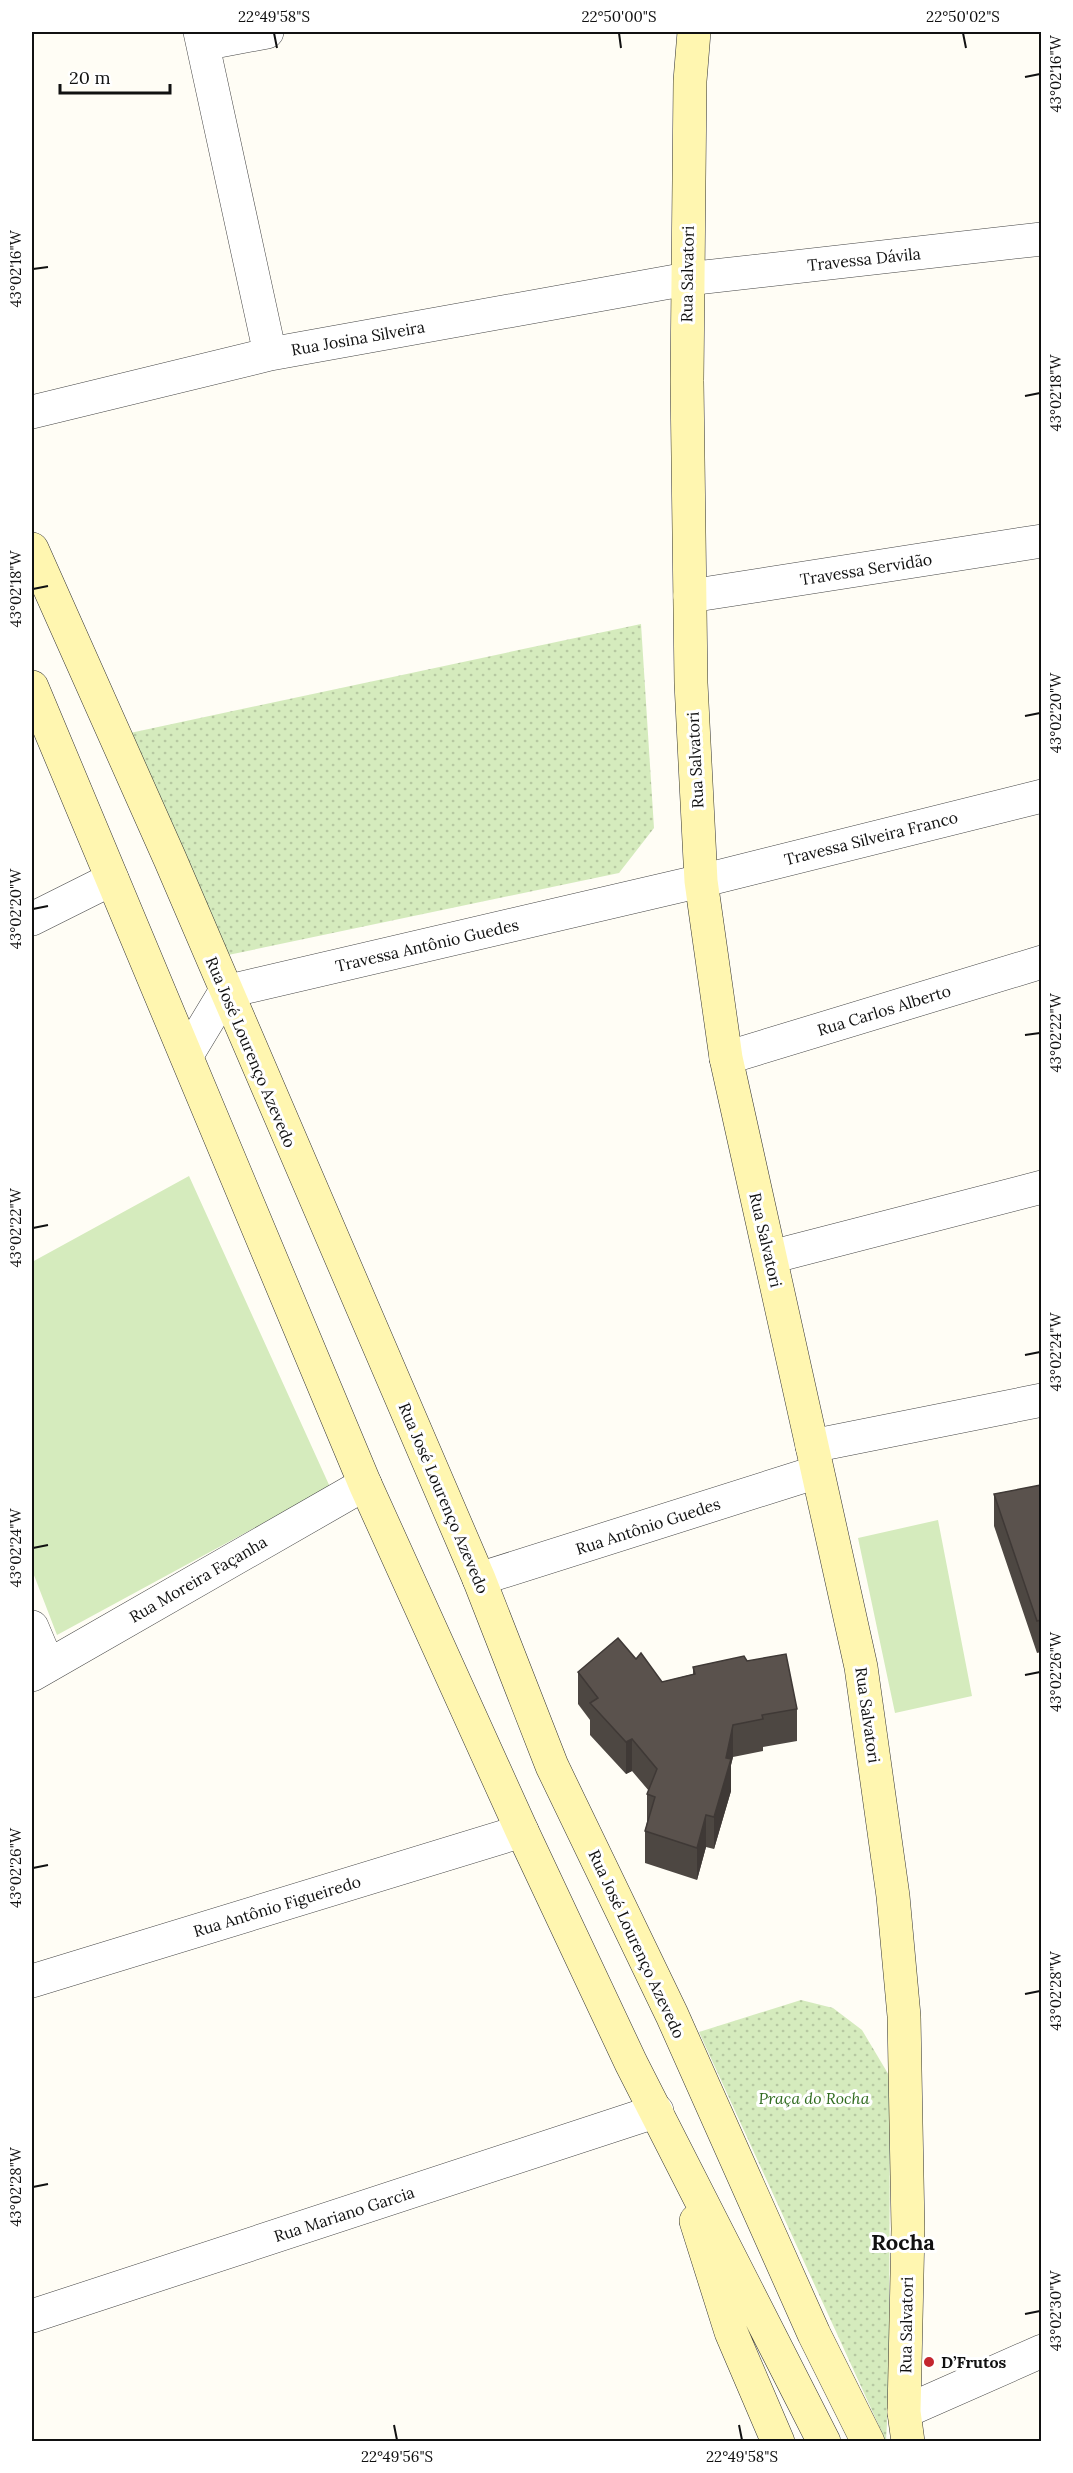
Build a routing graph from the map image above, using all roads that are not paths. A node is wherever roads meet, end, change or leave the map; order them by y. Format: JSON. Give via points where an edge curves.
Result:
{"nodes":[{"id":1,"x":267,"y":32,"type":"edge"},
{"id":2,"x":694,"y":32,"type":"edge"},
{"id":3,"x":201,"y":38,"type":"edge"},
{"id":4,"x":1041,"y":239,"type":"edge"},
{"id":5,"x":687,"y":279,"type":"junction"},
{"id":6,"x":270,"y":354,"type":"junction"},
{"id":7,"x":32,"y":412,"type":"edge"},
{"id":8,"x":1041,"y":541,"type":"edge"},
{"id":9,"x":32,"y":549,"type":"edge"},
{"id":10,"x":690,"y":596,"type":"junction"},
{"id":11,"x":34,"y":699,"type":"edge"},
{"id":12,"x":1041,"y":796,"type":"edge"},
{"id":13,"x":112,"y":879,"type":"junction"},
{"id":14,"x":701,"y":881,"type":"junction"},
{"id":15,"x":32,"y":919,"type":"edge"},
{"id":16,"x":1041,"y":962,"type":"edge"},
{"id":17,"x":225,"y":992,"type":"junction"},
{"id":18,"x":187,"y":1055,"type":"junction"},
{"id":19,"x":726,"y":1058,"type":"junction"},
{"id":20,"x":1041,"y":1187,"type":"edge"},
{"id":21,"x":771,"y":1257,"type":"junction"},
{"id":22,"x":1041,"y":1400,"type":"edge"},
{"id":23,"x":814,"y":1459,"type":"junction"},
{"id":24,"x":365,"y":1484,"type":"junction"},
{"id":25,"x":479,"y":1579,"type":"junction"},
{"id":26,"x":32,"y":1627,"type":"edge"},
{"id":27,"x":40,"y":1670,"type":"edge"},
{"id":28,"x":522,"y":1831,"type":"junction"},
{"id":29,"x":32,"y":1981,"type":"edge"},
{"id":30,"x":657,"y":2111,"type":"junction"},
{"id":31,"x":675,"y":2147,"type":"junction"},
{"id":32,"x":32,"y":2316,"type":"edge"},
{"id":33,"x":1041,"y":2351,"type":"edge"},
{"id":34,"x":906,"y":2427,"type":"edge"},
{"id":35,"x":778,"y":2442,"type":"edge"},
{"id":36,"x":824,"y":2442,"type":"edge"},
{"id":37,"x":868,"y":2442,"type":"edge"}],
"edges":[{"from":1,"to":3,"type":"street"},
{"from":2,"to":5,"type":"main road","name":"Rua Salvatori"},
{"from":3,"to":6,"type":"street"},
{"from":4,"to":5,"type":"street","name":"Travessa Dávila"},
{"from":5,"to":6,"type":"street","name":"Rua Josina Silveira"},
{"from":5,"to":10,"type":"main road","name":"Rua Salvatori"},
{"from":6,"to":7,"type":"street","name":"Rua Josina Silveira"},
{"from":8,"to":10,"type":"street","name":"Travessa Servidão"},
{"from":9,"to":17,"type":"main road","name":"Rua José Lourenço Azevedo"},
{"from":10,"to":14,"type":"main road","name":"Rua Salvatori"},
{"from":11,"to":13,"type":"main road"},
{"from":12,"to":14,"type":"street","name":"Travessa Silveira Franco"},
{"from":13,"to":15,"type":"street"},
{"from":13,"to":18,"type":"main road"},
{"from":14,"to":17,"type":"street","name":"Travessa Antônio Guedes"},
{"from":14,"to":19,"type":"main road","name":"Rua Salvatori"},
{"from":16,"to":19,"type":"street","name":"Rua Carlos Alberto"},
{"from":17,"to":18,"type":"street"},
{"from":17,"to":25,"type":"main road","name":"Rua José Lourenço Azevedo"},
{"from":18,"to":24,"type":"main road"},
{"from":19,"to":21,"type":"main road","name":"Rua Salvatori"},
{"from":20,"to":21,"type":"street"},
{"from":21,"to":23,"type":"main road","name":"Rua Salvatori"},
{"from":22,"to":23,"type":"street","name":"Rua Antônio Guedes"},
{"from":23,"to":25,"type":"street","name":"Rua Antônio Guedes"},
{"from":23,"to":34,"type":"main road","name":"Rua Salvatori","via":[[861,1667],[902,1979],[908,2229]]},
{"from":24,"to":27,"type":"street","name":"Rua Moreira Façanha"},
{"from":24,"to":28,"type":"main road"},
{"from":25,"to":37,"type":"main road","name":"Rua José Lourenço Azevedo","via":[[552,1766],[672,2015],[814,2334]]},
{"from":26,"to":27,"type":"street"},
{"from":28,"to":29,"type":"street","name":"Rua Antônio Figueiredo"},
{"from":28,"to":30,"type":"main road"},
{"from":30,"to":31,"type":"main road"},
{"from":30,"to":32,"type":"street","name":"Rua Mariano Garcia"},
{"from":31,"to":35,"type":"main road","via":[[731,2332]]},
{"from":31,"to":36,"type":"main road"},
{"from":33,"to":34,"type":"street"}]}
